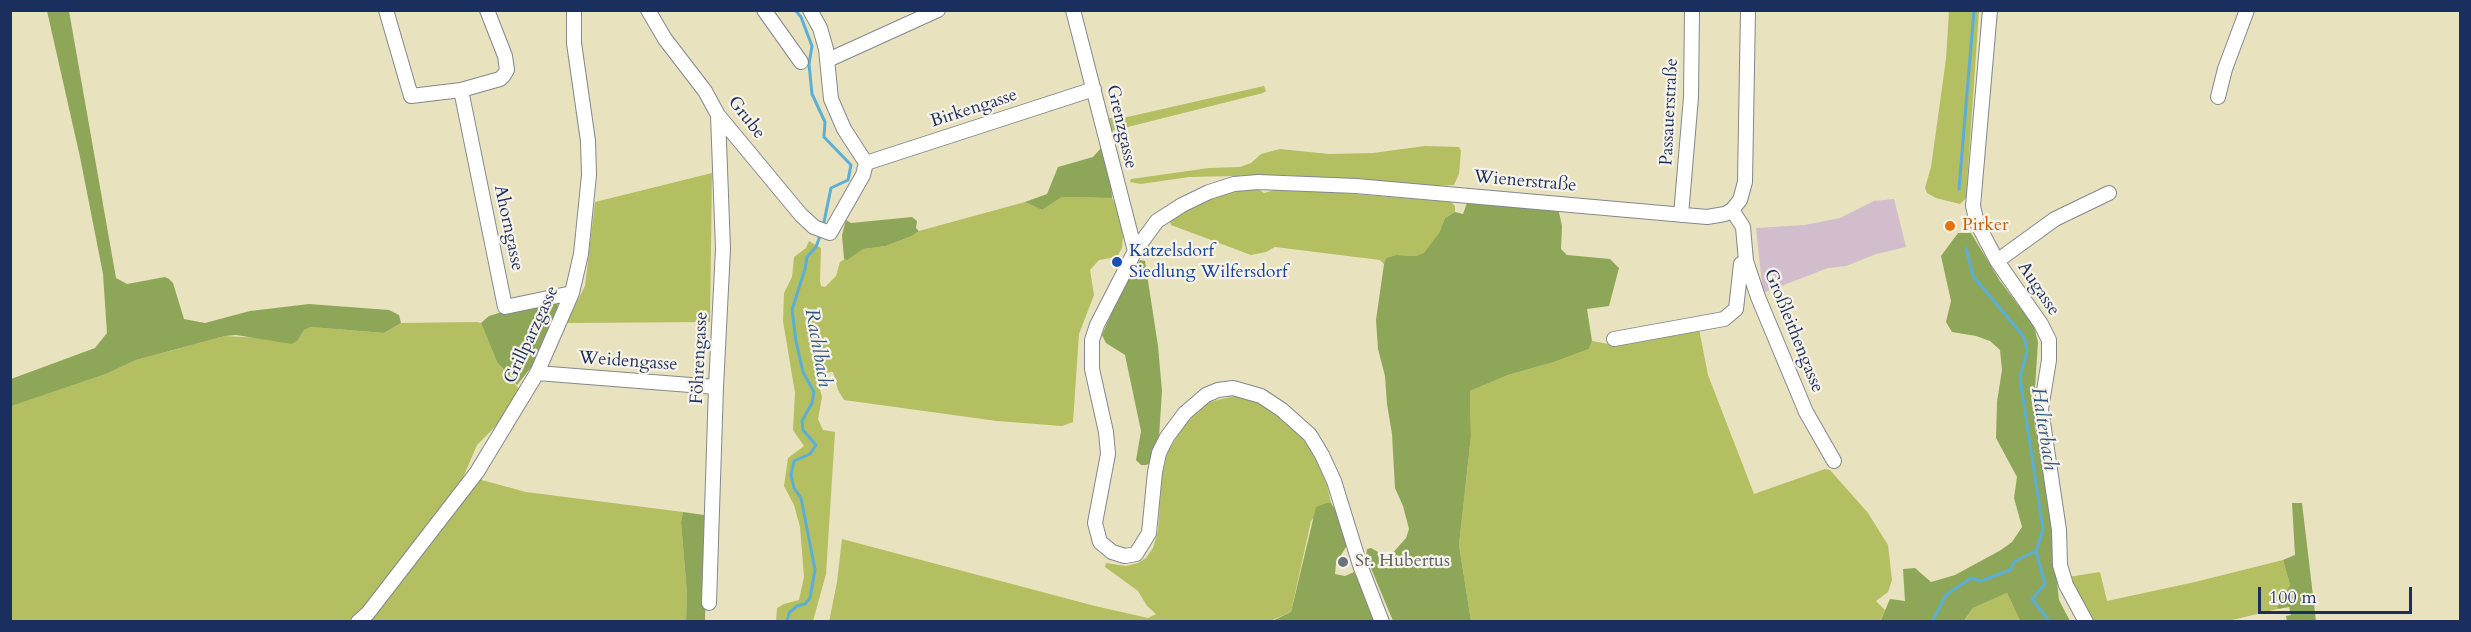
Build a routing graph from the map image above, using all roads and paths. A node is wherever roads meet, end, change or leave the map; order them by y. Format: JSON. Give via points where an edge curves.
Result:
{"nodes":[{"id":1,"x":386,"y":10,"type":"edge"},
{"id":2,"x":487,"y":10,"type":"edge"},
{"id":3,"x":574,"y":10,"type":"edge"},
{"id":4,"x":648,"y":10,"type":"edge"},
{"id":5,"x":764,"y":10,"type":"edge"},
{"id":6,"x":810,"y":10,"type":"edge"},
{"id":7,"x":938,"y":10,"type":"edge"},
{"id":8,"x":1073,"y":10,"type":"edge"},
{"id":9,"x":1692,"y":10,"type":"edge"},
{"id":10,"x":1748,"y":10,"type":"edge"},
{"id":11,"x":1990,"y":10,"type":"edge"},
{"id":12,"x":2247,"y":10,"type":"edge"},
{"id":13,"x":828,"y":60,"type":"junction"},
{"id":14,"x":801,"y":62,"type":"dead end"},
{"id":15,"x":1094,"y":89,"type":"junction"},
{"id":16,"x":461,"y":90,"type":"junction"},
{"id":17,"x":2218,"y":98,"type":"dead end"},
{"id":18,"x":718,"y":115,"type":"junction"},
{"id":19,"x":866,"y":163,"type":"junction"},
{"id":20,"x":2109,"y":193,"type":"dead end"},
{"id":21,"x":1732,"y":210,"type":"junction"},
{"id":22,"x":1681,"y":215,"type":"junction"},
{"id":23,"x":1135,"y":251,"type":"junction"},
{"id":24,"x":1746,"y":261,"type":"junction"},
{"id":25,"x":1997,"y":261,"type":"junction"},
{"id":26,"x":572,"y":293,"type":"junction"},
{"id":27,"x":1614,"y":339,"type":"dead end"},
{"id":28,"x":537,"y":373,"type":"junction"},
{"id":29,"x":716,"y":387,"type":"junction"},
{"id":30,"x":1834,"y":461,"type":"dead end"},
{"id":31,"x":709,"y":603,"type":"dead end"},
{"id":32,"x":358,"y":621,"type":"edge"},
{"id":33,"x":1382,"y":621,"type":"edge"},
{"id":34,"x":2086,"y":621,"type":"edge"}],
"edges":[{"from":1,"to":16,"type":"street","via":[[411,96]]},
{"from":2,"to":16,"type":"street","via":[[507,70],[500,79]]},
{"from":3,"to":26,"type":"street","name":"Grillparzgasse","via":[[589,175],[581,254]]},
{"from":4,"to":18,"type":"street","name":"Grube"},
{"from":5,"to":14,"type":"street"},
{"from":6,"to":13,"type":"street","via":[[820,28]]},
{"from":7,"to":13,"type":"street"},
{"from":8,"to":15,"type":"street","name":"Grenzgasse"},
{"from":9,"to":22,"type":"street","name":"Passauerstraße","via":[[1691,97]]},
{"from":10,"to":21,"type":"street","via":[[1745,182],[1740,200]]},
{"from":11,"to":25,"type":"street","name":"Augasse","via":[[1973,206],[1977,223]]},
{"from":12,"to":17,"type":"street"},
{"from":13,"to":19,"type":"street","via":[[831,99]]},
{"from":15,"to":19,"type":"street","name":"Birkengasse"},
{"from":15,"to":23,"type":"street","name":"Grenzgasse"},
{"from":16,"to":26,"type":"street","name":"Ahorngasse","via":[[505,307]]},
{"from":18,"to":19,"type":"street","name":"Grube","via":[[814,227],[830,233]]},
{"from":18,"to":29,"type":"street","name":"Föhrengasse","via":[[723,249]]},
{"from":20,"to":25,"type":"street","via":[[2055,219]]},
{"from":21,"to":22,"type":"street","name":"Wienerstraße","via":[[1718,216]]},
{"from":21,"to":24,"type":"street","name":"Großleithengasse","via":[[1744,231]]},
{"from":22,"to":23,"type":"street","name":"Wienerstraße","via":[[1356,186],[1258,182],[1234,184],[1182,205],[1157,221]]},
{"from":23,"to":33,"type":"street","name":"Wienerstraße","via":[[1092,340],[1092,369],[1108,454],[1095,524],[1100,542],[1125,556],[1136,554],[1143,546],[1149,533],[1159,453],[1167,437],[1185,413],[1206,395],[1233,388],[1261,396],[1310,435],[1334,481]]},
{"from":24,"to":27,"type":"street","via":[[1741,264],[1736,309],[1724,319]]},
{"from":24,"to":30,"type":"street","name":"Großleithengasse","via":[[1806,412]]},
{"from":25,"to":34,"type":"street","name":"Augasse","via":[[2049,340],[2041,409],[2059,530],[2060,565]]},
{"from":26,"to":28,"type":"street","name":"Grillparzgasse"},
{"from":28,"to":29,"type":"street","name":"Weidengasse"},
{"from":28,"to":32,"type":"street","name":"Grillparzgasse","via":[[477,472]]},
{"from":29,"to":31,"type":"street","name":"Föhrengasse"}]}
